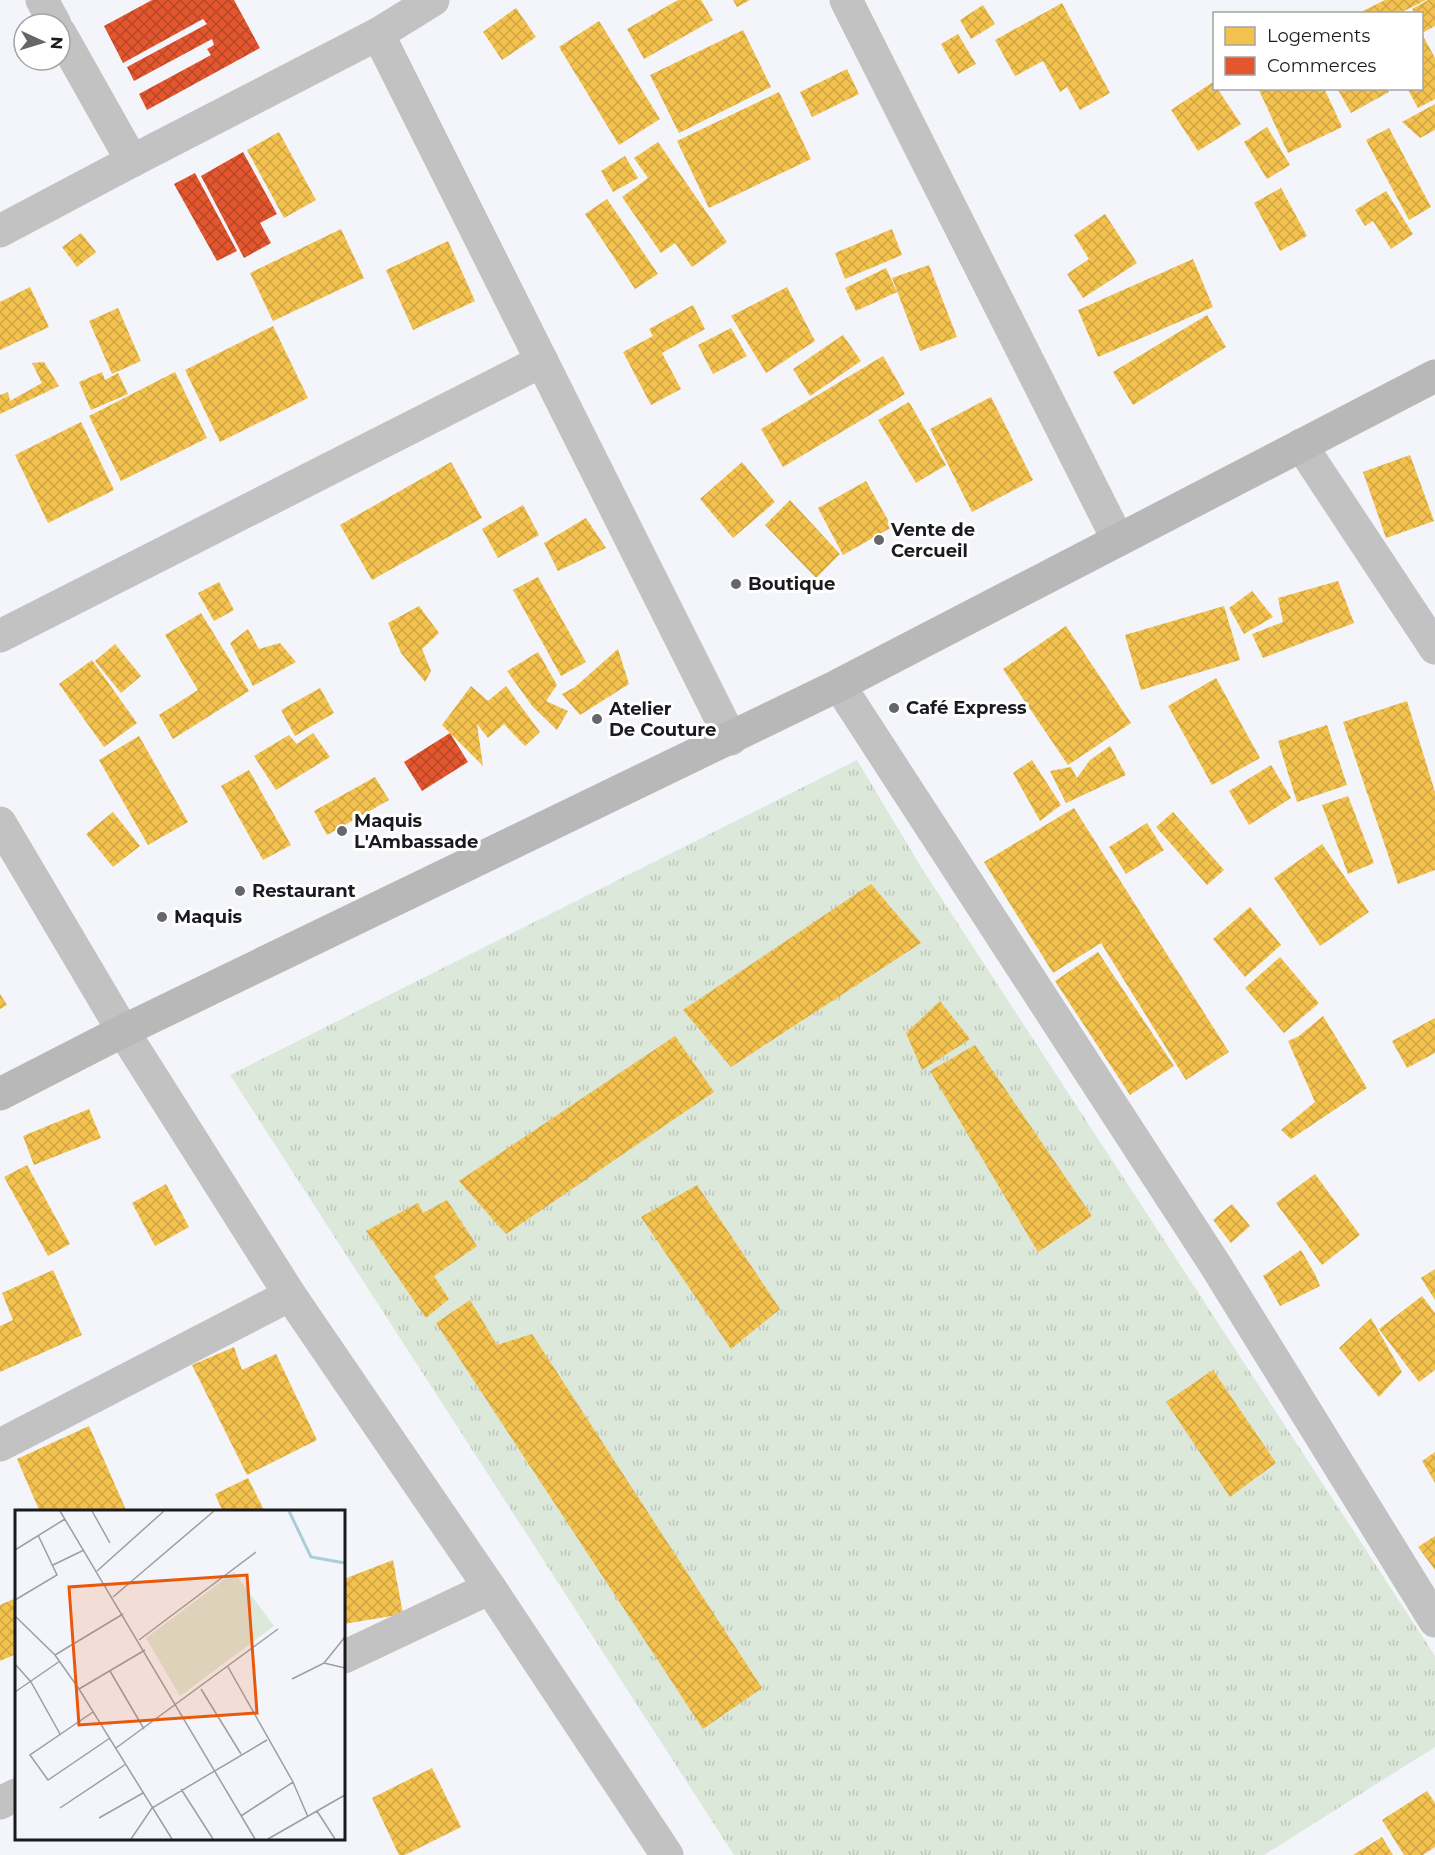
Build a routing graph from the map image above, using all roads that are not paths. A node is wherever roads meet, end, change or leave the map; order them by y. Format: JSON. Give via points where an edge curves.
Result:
{"nodes":[{"id":1,"x":433,"y":0,"type":"edge"},
{"id":2,"x":846,"y":0,"type":"edge"},
{"id":3,"x":378,"y":34,"type":"junction"},
{"id":4,"x":72,"y":54,"type":"edge"},
{"id":5,"x":132,"y":161,"type":"junction"},
{"id":6,"x":0,"y":231,"type":"edge"},
{"id":7,"x":542,"y":361,"type":"junction"},
{"id":8,"x":1435,"y":375,"type":"edge"},
{"id":9,"x":1301,"y":446,"type":"junction"},
{"id":10,"x":1118,"y":540,"type":"junction"},
{"id":11,"x":0,"y":636,"type":"edge"},
{"id":12,"x":1435,"y":648,"type":"edge"},
{"id":13,"x":839,"y":686,"type":"junction"},
{"id":14,"x":731,"y":739,"type":"junction"},
{"id":15,"x":0,"y":823,"type":"edge"},
{"id":16,"x":123,"y":1031,"type":"junction"},
{"id":17,"x":0,"y":1094,"type":"edge"},
{"id":18,"x":290,"y":1295,"type":"junction"},
{"id":19,"x":0,"y":1445,"type":"edge"},
{"id":20,"x":490,"y":1588,"type":"junction"},
{"id":21,"x":1435,"y":1621,"type":"edge"},
{"id":22,"x":345,"y":1657,"type":"edge"},
{"id":23,"x":15,"y":1796,"type":"edge"},
{"id":24,"x":0,"y":1803,"type":"edge"},
{"id":25,"x":667,"y":1855,"type":"edge"}],
"edges":[{"from":1,"to":3,"type":"street"},
{"from":2,"to":10,"type":"street"},
{"from":3,"to":5,"type":"street"},
{"from":3,"to":7,"type":"street"},
{"from":4,"to":5,"type":"street"},
{"from":5,"to":6,"type":"street"},
{"from":7,"to":11,"type":"street"},
{"from":7,"to":14,"type":"street"},
{"from":8,"to":9,"type":"street"},
{"from":9,"to":10,"type":"street"},
{"from":9,"to":12,"type":"street"},
{"from":10,"to":13,"type":"street"},
{"from":13,"to":14,"type":"street"},
{"from":13,"to":21,"type":"street","via":[[1216,1266]]},
{"from":14,"to":16,"type":"street"},
{"from":15,"to":16,"type":"street"},
{"from":16,"to":17,"type":"street"},
{"from":16,"to":18,"type":"street"},
{"from":18,"to":19,"type":"street"},
{"from":18,"to":20,"type":"street"},
{"from":20,"to":22,"type":"street"},
{"from":20,"to":25,"type":"street"},
{"from":23,"to":24,"type":"street"}]}
